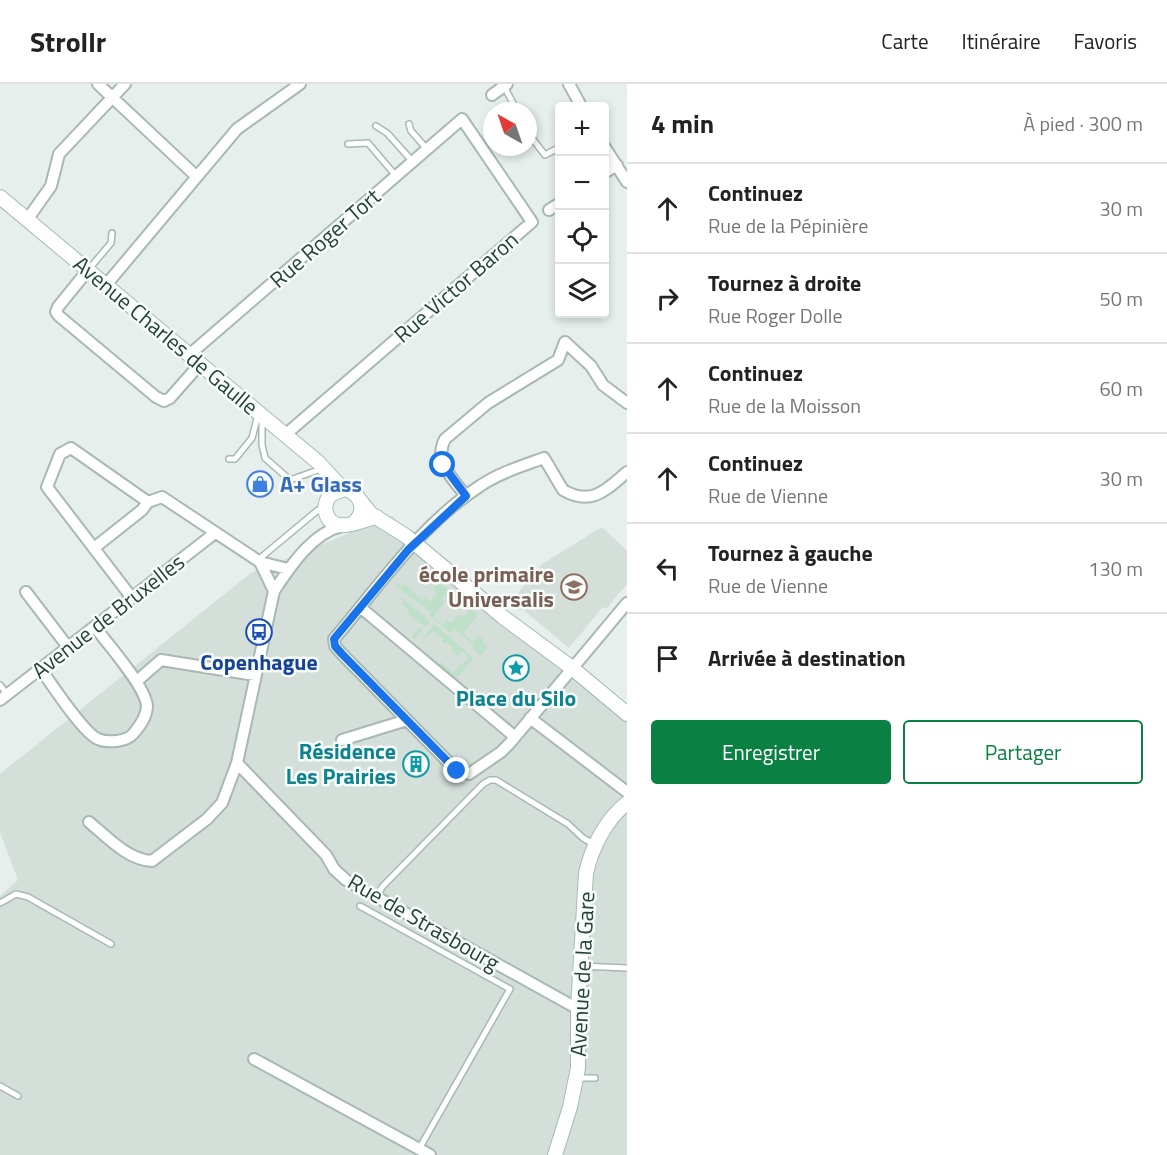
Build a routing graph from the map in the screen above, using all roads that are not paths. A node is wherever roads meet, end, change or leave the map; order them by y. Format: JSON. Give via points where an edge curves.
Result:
{"nodes":[{"id":1,"x":99,"y":84,"type":"edge"},
{"id":2,"x":125,"y":84,"type":"edge"},
{"id":3,"x":300,"y":84,"type":"edge"},
{"id":4,"x":569,"y":84,"type":"edge"},
{"id":5,"x":505,"y":85,"type":"edge"},
{"id":6,"x":492,"y":95,"type":"dead end"},
{"id":7,"x":112,"y":97,"type":"junction"},
{"id":8,"x":513,"y":102,"type":"edge"},
{"id":9,"x":579,"y":102,"type":"edge"},
{"id":10,"x":459,"y":120,"type":"joint"},
{"id":11,"x":409,"y":124,"type":"dead end"},
{"id":12,"x":376,"y":126,"type":"dead end"},
{"id":13,"x":348,"y":144,"type":"dead end"},
{"id":14,"x":537,"y":145,"type":"edge"},
{"id":15,"x":427,"y":150,"type":"junction"},
{"id":16,"x":555,"y":150,"type":"edge"},
{"id":17,"x":609,"y":153,"type":"edge"},
{"id":18,"x":413,"y":162,"type":"junction"},
{"id":19,"x":617,"y":165,"type":"junction"},
{"id":20,"x":609,"y":170,"type":"edge"},
{"id":21,"x":196,"y":176,"type":"junction"},
{"id":22,"x":396,"y":176,"type":"junction"},
{"id":23,"x":627,"y":182,"type":"edge"},
{"id":24,"x":0,"y":197,"type":"edge"},
{"id":25,"x":555,"y":206,"type":"edge"},
{"id":26,"x":549,"y":210,"type":"dead end"},
{"id":27,"x":27,"y":220,"type":"junction"},
{"id":28,"x":112,"y":233,"type":"dead end"},
{"id":29,"x":88,"y":270,"type":"junction"},
{"id":30,"x":106,"y":285,"type":"junction"},
{"id":31,"x":195,"y":359,"type":"junction"},
{"id":32,"x":627,"y":403,"type":"edge"},
{"id":33,"x":260,"y":414,"type":"junction"},
{"id":34,"x":285,"y":435,"type":"junction"},
{"id":35,"x":229,"y":459,"type":"dead end"},
{"id":36,"x":327,"y":471,"type":"junction"},
{"id":37,"x":627,"y":472,"type":"edge"},
{"id":38,"x":353,"y":494,"type":"junction"},
{"id":39,"x":466,"y":496,"type":"junction"},
{"id":40,"x":148,"y":502,"type":"junction"},
{"id":41,"x":326,"y":507,"type":"junction"},
{"id":42,"x":377,"y":517,"type":"junction"},
{"id":43,"x":349,"y":524,"type":"junction"},
{"id":44,"x":215,"y":533,"type":"junction"},
{"id":45,"x":321,"y":535,"type":"junction"},
{"id":46,"x":415,"y":543,"type":"junction"},
{"id":47,"x":94,"y":548,"type":"junction"},
{"id":48,"x":259,"y":561,"type":"junction"},
{"id":49,"x":288,"y":569,"type":"junction"},
{"id":50,"x":274,"y":591,"type":"junction"},
{"id":51,"x":26,"y":592,"type":"dead end"},
{"id":52,"x":132,"y":598,"type":"junction"},
{"id":53,"x":627,"y":603,"type":"edge"},
{"id":54,"x":360,"y":607,"type":"junction"},
{"id":55,"x":95,"y":627,"type":"junction"},
{"id":56,"x":68,"y":647,"type":"junction"},
{"id":57,"x":572,"y":668,"type":"junction"},
{"id":58,"x":40,"y":669,"type":"junction"},
{"id":59,"x":255,"y":675,"type":"junction"},
{"id":60,"x":137,"y":681,"type":"junction"},
{"id":61,"x":0,"y":685,"type":"edge"},
{"id":62,"x":4,"y":697,"type":"edge"},
{"id":63,"x":627,"y":714,"type":"edge"},
{"id":64,"x":530,"y":718,"type":"junction"},
{"id":65,"x":407,"y":720,"type":"junction"},
{"id":66,"x":514,"y":736,"type":"junction"},
{"id":67,"x":342,"y":740,"type":"dead end"},
{"id":68,"x":237,"y":763,"type":"junction"},
{"id":69,"x":627,"y":792,"type":"edge"},
{"id":70,"x":627,"y":803,"type":"edge"},
{"id":71,"x":89,"y":822,"type":"dead end"},
{"id":72,"x":596,"y":846,"type":"junction"},
{"id":73,"x":376,"y":897,"type":"junction"},
{"id":74,"x":0,"y":903,"type":"edge"},
{"id":75,"x":360,"y":906,"type":"dead end"},
{"id":76,"x":111,"y":944,"type":"dead end"},
{"id":77,"x":581,"y":966,"type":"junction"},
{"id":78,"x":627,"y":968,"type":"edge"},
{"id":79,"x":578,"y":1009,"type":"junction"},
{"id":80,"x":254,"y":1059,"type":"dead end"},
{"id":81,"x":576,"y":1078,"type":"junction"},
{"id":82,"x":595,"y":1078,"type":"dead end"},
{"id":83,"x":0,"y":1086,"type":"edge"},
{"id":84,"x":18,"y":1096,"type":"dead end"},
{"id":85,"x":419,"y":1149,"type":"junction"},
{"id":86,"x":429,"y":1155,"type":"edge"},
{"id":87,"x":555,"y":1155,"type":"edge"}],
"edges":[{"from":1,"to":7,"type":"street"},
{"from":2,"to":7,"type":"street"},
{"from":3,"to":21,"type":"street","via":[[237,129]]},
{"from":4,"to":9,"type":"street"},
{"from":5,"to":6,"type":"street"},
{"from":5,"to":8,"type":"lane"},
{"from":7,"to":21,"type":"street"},
{"from":7,"to":27,"type":"street","via":[[58,154],[51,186]]},
{"from":10,"to":15,"type":"street","name":"Rue Roger Tort"},
{"from":10,"to":34,"type":"street","name":"Rue Victor Baron","via":[[462,119],[532,222]]},
{"from":11,"to":15,"type":"lane"},
{"from":12,"to":18,"type":"lane"},
{"from":13,"to":22,"type":"lane","via":[[368,143]]},
{"from":14,"to":16,"type":"lane","via":[[545,155]]},
{"from":15,"to":18,"type":"street","name":"Rue Roger Tort"},
{"from":17,"to":19,"type":"street"},
{"from":18,"to":22,"type":"street","name":"Rue Roger Tort"},
{"from":19,"to":20,"type":"street"},
{"from":19,"to":23,"type":"street"},
{"from":21,"to":30,"type":"street"},
{"from":22,"to":31,"type":"street","name":"Rue Roger Tort"},
{"from":24,"to":27,"type":"street","name":"Avenue Charles de Gaulle"},
{"from":25,"to":26,"type":"street"},
{"from":27,"to":29,"type":"street","name":"Avenue Charles de Gaulle"},
{"from":28,"to":29,"type":"lane","via":[[111,243]]},
{"from":29,"to":30,"type":"street","name":"Avenue Charles de Gaulle"},
{"from":29,"to":31,"type":"street","name":"Rue Roger Tort","via":[[57,309],[57,315],[164,401],[170,398]]},
{"from":30,"to":31,"type":"street","name":"Avenue Charles de Gaulle"},
{"from":31,"to":33,"type":"street","name":"Avenue Charles de Gaulle"},
{"from":32,"to":39,"type":"street","via":[[603,385],[591,366],[565,342],[558,360],[488,404],[445,439],[441,447],[443,465]]},
{"from":33,"to":34,"type":"street","name":"Avenue Charles de Gaulle"},
{"from":33,"to":35,"type":"lane","via":[[252,438],[235,459]]},
{"from":33,"to":36,"type":"lane","via":[[265,458],[290,480]]},
{"from":34,"to":36,"type":"street","name":"Avenue Charles de Gaulle"},
{"from":36,"to":38,"type":"street","name":"Avenue Charles de Gaulle"},
{"from":36,"to":41,"type":"street","via":[[331,487]]},
{"from":37,"to":39,"type":"street","via":[[600,494],[568,493],[544,458],[498,476]]},
{"from":38,"to":41,"type":"street","via":[[334,492]]},
{"from":38,"to":42,"type":"street","name":"Avenue Charles de Gaulle"},
{"from":38,"to":43,"type":"street","via":[[361,513]]},
{"from":39,"to":46,"type":"street"},
{"from":40,"to":44,"type":"street","via":[[162,497]]},
{"from":40,"to":47,"type":"street"},
{"from":40,"to":47,"type":"street","via":[[71,448],[60,454],[47,487]]},
{"from":41,"to":43,"type":"street","via":[[331,521]]},
{"from":41,"to":45,"type":"street"},
{"from":41,"to":48,"type":"lane"},
{"from":42,"to":43,"type":"street"},
{"from":42,"to":46,"type":"street","name":"Avenue Charles de Gaulle"},
{"from":43,"to":45,"type":"street"},
{"from":44,"to":48,"type":"street"},
{"from":44,"to":52,"type":"street","name":"Avenue de Bruxelles"},
{"from":45,"to":49,"type":"street"},
{"from":46,"to":54,"type":"street"},
{"from":46,"to":57,"type":"street","name":"Avenue Charles de Gaulle","via":[[503,617]]},
{"from":47,"to":52,"type":"street"},
{"from":48,"to":49,"type":"street"},
{"from":48,"to":50,"type":"street"},
{"from":49,"to":50,"type":"street"},
{"from":50,"to":59,"type":"street"},
{"from":51,"to":56,"type":"street"},
{"from":52,"to":55,"type":"street","name":"Avenue de Bruxelles"},
{"from":53,"to":57,"type":"street"},
{"from":54,"to":65,"type":"street","via":[[334,639],[335,646]]},
{"from":54,"to":66,"type":"street"},
{"from":55,"to":56,"type":"street","name":"Avenue de Bruxelles"},
{"from":55,"to":60,"type":"street"},
{"from":56,"to":58,"type":"street","name":"Avenue de Bruxelles"},
{"from":57,"to":63,"type":"street","name":"Avenue Charles de Gaulle"},
{"from":57,"to":64,"type":"street"},
{"from":58,"to":60,"type":"street","via":[[97,739],[114,741],[130,737],[144,720],[147,705]]},
{"from":58,"to":62,"type":"street","name":"Avenue de Bruxelles"},
{"from":59,"to":60,"type":"street","via":[[161,660]]},
{"from":59,"to":68,"type":"street"},
{"from":61,"to":62,"type":"lane"},
{"from":64,"to":66,"type":"street"},
{"from":64,"to":69,"type":"street"},
{"from":65,"to":66,"type":"street","via":[[461,774],[474,772],[501,752]]},
{"from":65,"to":67,"type":"street"},
{"from":68,"to":71,"type":"street","via":[[222,803],[152,861],[123,849]]},
{"from":68,"to":73,"type":"street","name":"Rue de Strasbourg","via":[[326,855],[334,869]]},
{"from":70,"to":72,"type":"street","name":"Avenue de la Gare","via":[[615,812]]},
{"from":72,"to":73,"type":"lane","via":[[568,824],[490,780]]},
{"from":72,"to":77,"type":"street","name":"Avenue de la Gare","via":[[586,873]]},
{"from":73,"to":79,"type":"street","name":"Rue de Strasbourg"},
{"from":74,"to":76,"type":"lane","via":[[16,894],[28,897]]},
{"from":75,"to":85,"type":"lane","via":[[510,989]]},
{"from":77,"to":78,"type":"lane"},
{"from":77,"to":79,"type":"street","name":"Avenue de la Gare"},
{"from":79,"to":81,"type":"street","name":"Avenue de la Gare"},
{"from":80,"to":85,"type":"street"},
{"from":81,"to":82,"type":"lane"},
{"from":81,"to":87,"type":"street","name":"Avenue de la Gare"},
{"from":83,"to":84,"type":"lane"},
{"from":85,"to":86,"type":"street"}]}
